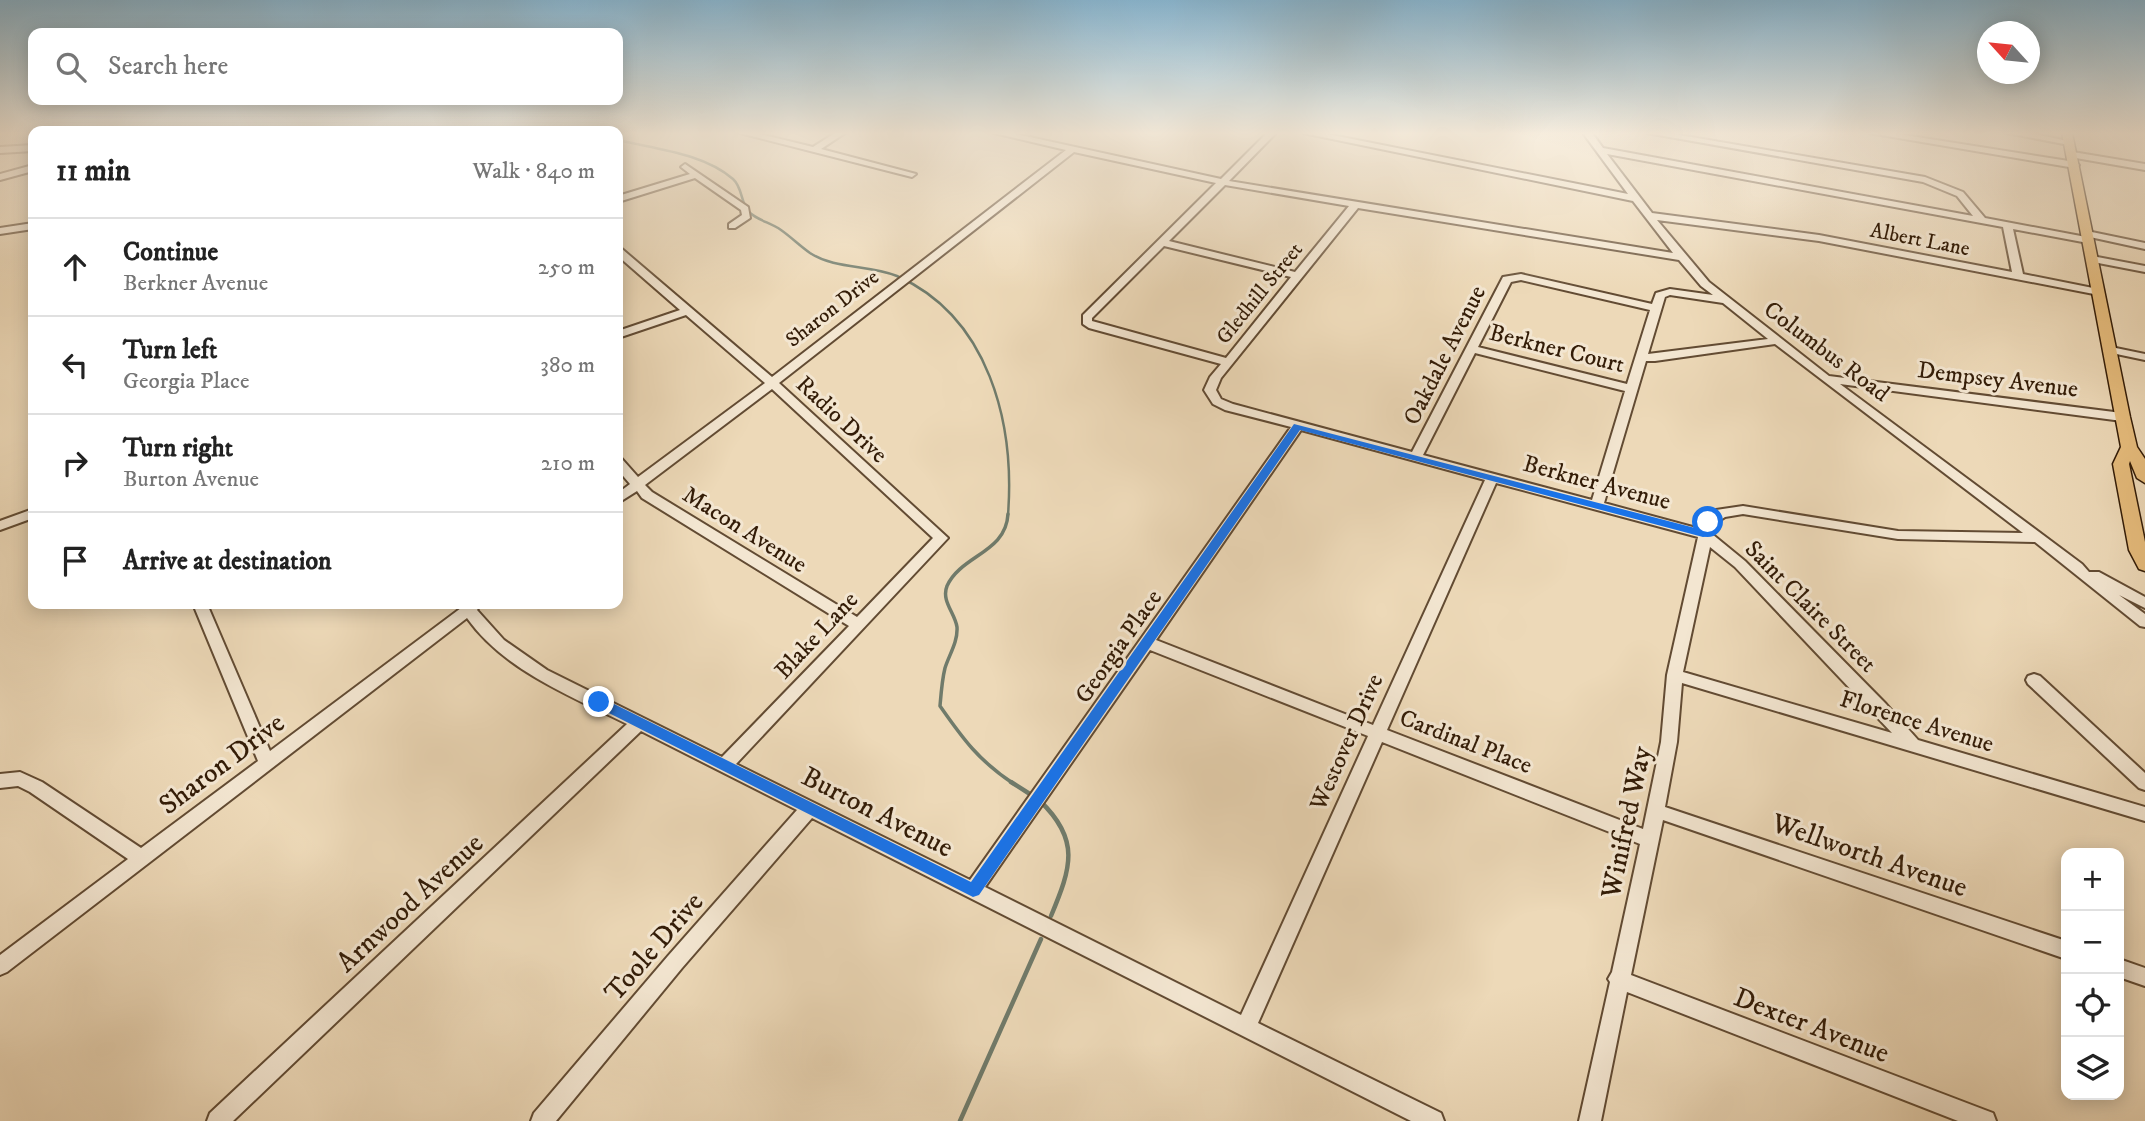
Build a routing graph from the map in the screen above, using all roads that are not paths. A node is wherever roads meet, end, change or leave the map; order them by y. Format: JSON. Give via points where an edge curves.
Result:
{"nodes":[{"id":1,"x":664,"y":185,"type":"edge"},
{"id":2,"x":711,"y":185,"type":"edge"},
{"id":3,"x":1027,"y":185,"type":"edge"},
{"id":4,"x":1221,"y":185,"type":"edge"},
{"id":5,"x":1243,"y":185,"type":"edge"},
{"id":6,"x":1570,"y":185,"type":"edge"},
{"id":7,"x":1624,"y":185,"type":"edge"},
{"id":8,"x":1789,"y":185,"type":"edge"},
{"id":9,"x":1938,"y":185,"type":"edge"},
{"id":10,"x":2078,"y":185,"type":"edge"},
{"id":11,"x":623,"y":198,"type":"edge"},
{"id":12,"x":1634,"y":198,"type":"junction"},
{"id":13,"x":1355,"y":205,"type":"junction"},
{"id":14,"x":1650,"y":216,"type":"junction"},
{"id":15,"x":1982,"y":221,"type":"junction"},
{"id":16,"x":732,"y":226,"type":"dead end"},
{"id":17,"x":2008,"y":226,"type":"junction"},
{"id":18,"x":28,"y":227,"type":"edge"},
{"id":19,"x":2121,"y":229,"type":"dead end"},
{"id":20,"x":0,"y":231,"type":"edge"},
{"id":21,"x":2087,"y":237,"type":"junction"},
{"id":22,"x":2123,"y":242,"type":"junction"},
{"id":23,"x":1163,"y":243,"type":"junction"},
{"id":24,"x":2145,"y":246,"type":"edge"},
{"id":25,"x":623,"y":255,"type":"edge"},
{"id":26,"x":1681,"y":257,"type":"junction"},
{"id":27,"x":2092,"y":259,"type":"junction"},
{"id":28,"x":2128,"y":266,"type":"junction"},
{"id":29,"x":2145,"y":269,"type":"edge"},
{"id":30,"x":1299,"y":276,"type":"junction"},
{"id":31,"x":2018,"y":277,"type":"junction"},
{"id":32,"x":2099,"y":292,"type":"junction"},
{"id":33,"x":1723,"y":300,"type":"junction"},
{"id":34,"x":1657,"y":308,"type":"junction"},
{"id":35,"x":686,"y":311,"type":"junction"},
{"id":36,"x":623,"y":333,"type":"edge"},
{"id":37,"x":1776,"y":341,"type":"junction"},
{"id":38,"x":1470,"y":349,"type":"junction"},
{"id":39,"x":2110,"y":350,"type":"junction"},
{"id":40,"x":1642,"y":357,"type":"junction"},
{"id":41,"x":2145,"y":357,"type":"edge"},
{"id":42,"x":1228,"y":362,"type":"junction"},
{"id":43,"x":1827,"y":379,"type":"junction"},
{"id":44,"x":772,"y":383,"type":"junction"},
{"id":45,"x":1633,"y":389,"type":"junction"},
{"id":46,"x":1225,"y":405,"type":"joint"},
{"id":47,"x":2122,"y":417,"type":"junction"},
{"id":48,"x":1298,"y":426,"type":"junction"},
{"id":49,"x":2129,"y":447,"type":"junction"},
{"id":50,"x":1416,"y":457,"type":"junction"},
{"id":51,"x":623,"y":468,"type":"edge"},
{"id":52,"x":1492,"y":478,"type":"junction"},
{"id":53,"x":2145,"y":478,"type":"edge"},
{"id":54,"x":638,"y":484,"type":"junction"},
{"id":55,"x":623,"y":495,"type":"edge"},
{"id":56,"x":1597,"y":505,"type":"junction"},
{"id":57,"x":28,"y":515,"type":"edge"},
{"id":58,"x":0,"y":526,"type":"edge"},
{"id":59,"x":1703,"y":534,"type":"junction"},
{"id":60,"x":941,"y":538,"type":"joint"},
{"id":61,"x":2037,"y":538,"type":"junction"},
{"id":62,"x":2145,"y":565,"type":"edge"},
{"id":63,"x":2077,"y":567,"type":"junction"},
{"id":64,"x":2145,"y":603,"type":"edge"},
{"id":65,"x":202,"y":609,"type":"edge"},
{"id":66,"x":466,"y":609,"type":"edge"},
{"id":67,"x":472,"y":609,"type":"edge"},
{"id":68,"x":2145,"y":622,"type":"edge"},
{"id":69,"x":857,"y":624,"type":"junction"},
{"id":70,"x":1148,"y":642,"type":"junction"},
{"id":71,"x":1675,"y":675,"type":"junction"},
{"id":72,"x":2034,"y":680,"type":"dead end"},
{"id":73,"x":639,"y":723,"type":"junction"},
{"id":74,"x":1377,"y":733,"type":"junction"},
{"id":75,"x":1912,"y":744,"type":"junction"},
{"id":76,"x":266,"y":761,"type":"junction"},
{"id":77,"x":725,"y":765,"type":"junction"},
{"id":78,"x":0,"y":781,"type":"edge"},
{"id":79,"x":2145,"y":783,"type":"edge"},
{"id":80,"x":809,"y":809,"type":"junction"},
{"id":81,"x":1656,"y":811,"type":"junction"},
{"id":82,"x":2145,"y":814,"type":"edge"},
{"id":83,"x":1648,"y":839,"type":"junction"},
{"id":84,"x":141,"y":858,"type":"junction"},
{"id":85,"x":973,"y":890,"type":"junction"},
{"id":86,"x":2061,"y":948,"type":"edge"},
{"id":87,"x":0,"y":966,"type":"edge"},
{"id":88,"x":2124,"y":970,"type":"edge"},
{"id":89,"x":2145,"y":976,"type":"edge"},
{"id":90,"x":1618,"y":979,"type":"junction"},
{"id":91,"x":1246,"y":1027,"type":"junction"},
{"id":92,"x":218,"y":1121,"type":"edge"},
{"id":93,"x":541,"y":1121,"type":"edge"},
{"id":94,"x":1433,"y":1121,"type":"edge"},
{"id":95,"x":1590,"y":1121,"type":"edge"},
{"id":96,"x":1985,"y":1121,"type":"edge"}],
"edges":[{"from":1,"to":11,"type":"street"},
{"from":2,"to":16,"type":"street","via":[[745,209],[747,216]]},
{"from":3,"to":44,"type":"street","name":"Sharon Drive"},
{"from":4,"to":23,"type":"street"},
{"from":5,"to":13,"type":"street"},
{"from":6,"to":12,"type":"street"},
{"from":7,"to":12,"type":"street","name":"Columbus Road"},
{"from":8,"to":15,"type":"street"},
{"from":9,"to":15,"type":"street","via":[[1960,194]]},
{"from":10,"to":21,"type":"main road"},
{"from":12,"to":14,"type":"street","name":"Columbus Road"},
{"from":13,"to":26,"type":"street"},
{"from":13,"to":30,"type":"street","name":"Gledhill Street"},
{"from":14,"to":26,"type":"street","name":"Columbus Road"},
{"from":14,"to":31,"type":"street","name":"Albert Lane","via":[[1746,227]]},
{"from":15,"to":17,"type":"street"},
{"from":17,"to":21,"type":"street"},
{"from":17,"to":31,"type":"street"},
{"from":18,"to":20,"type":"street"},
{"from":19,"to":22,"type":"street"},
{"from":21,"to":22,"type":"street"},
{"from":21,"to":27,"type":"main road"},
{"from":22,"to":24,"type":"street"},
{"from":22,"to":28,"type":"street"},
{"from":23,"to":30,"type":"street"},
{"from":23,"to":42,"type":"street","via":[[1087,322]]},
{"from":25,"to":35,"type":"street","name":"Radio Drive"},
{"from":26,"to":33,"type":"street","name":"Columbus Road"},
{"from":27,"to":28,"type":"street"},
{"from":27,"to":32,"type":"main road"},
{"from":28,"to":29,"type":"street"},
{"from":30,"to":42,"type":"street","name":"Gledhill Street"},
{"from":31,"to":32,"type":"street","name":"Albert Lane"},
{"from":32,"to":39,"type":"main road"},
{"from":33,"to":34,"type":"street","via":[[1667,291],[1660,295]]},
{"from":33,"to":37,"type":"street","name":"Columbus Road"},
{"from":34,"to":38,"type":"street","name":"Oakdale Avenue","via":[[1513,277],[1506,281]]},
{"from":34,"to":40,"type":"street"},
{"from":35,"to":36,"type":"street"},
{"from":35,"to":44,"type":"street","name":"Radio Drive"},
{"from":37,"to":40,"type":"street"},
{"from":37,"to":43,"type":"street","name":"Columbus Road"},
{"from":38,"to":45,"type":"street","name":"Berkner Court"},
{"from":38,"to":50,"type":"street","name":"Oakdale Avenue"},
{"from":39,"to":41,"type":"street"},
{"from":39,"to":47,"type":"main road"},
{"from":40,"to":45,"type":"street"},
{"from":42,"to":46,"type":"street","name":"Gledhill Street","via":[[1210,390],[1216,401]]},
{"from":43,"to":47,"type":"street","name":"Dempsey Avenue"},
{"from":43,"to":61,"type":"street","name":"Columbus Road"},
{"from":44,"to":54,"type":"street","name":"Sharon Drive"},
{"from":44,"to":60,"type":"street","name":"Radio Drive"},
{"from":45,"to":56,"type":"street"},
{"from":46,"to":48,"type":"street","name":"Berkner Avenue"},
{"from":47,"to":49,"type":"main road"},
{"from":48,"to":50,"type":"street","name":"Berkner Avenue"},
{"from":48,"to":70,"type":"street","name":"Georgia Place"},
{"from":49,"to":53,"type":"main road"},
{"from":49,"to":62,"type":"main road","via":[[2121,464]]},
{"from":50,"to":52,"type":"street","name":"Berkner Avenue"},
{"from":51,"to":54,"type":"street","name":"Macon Avenue"},
{"from":52,"to":56,"type":"street","name":"Berkner Avenue"},
{"from":52,"to":74,"type":"street","name":"Westover Drive"},
{"from":54,"to":55,"type":"street","name":"Sharon Drive"},
{"from":54,"to":69,"type":"street","name":"Macon Avenue","via":[[647,495]]},
{"from":56,"to":59,"type":"street","name":"Berkner Avenue"},
{"from":57,"to":58,"type":"street"},
{"from":59,"to":61,"type":"street","via":[[1711,518],[1743,510],[1898,535]]},
{"from":59,"to":71,"type":"street","name":"Winifred Way"},
{"from":59,"to":75,"type":"street","name":"Saint Claire Street","via":[[1740,564]]},
{"from":60,"to":69,"type":"street","name":"Blake Lane"},
{"from":61,"to":63,"type":"street","name":"Columbus Road"},
{"from":63,"to":64,"type":"street","name":"Columbus Road"},
{"from":63,"to":68,"type":"street","name":"Columbus Road"},
{"from":65,"to":76,"type":"street"},
{"from":66,"to":76,"type":"street","name":"Sharon Drive"},
{"from":67,"to":73,"type":"street","name":"Burton Avenue","via":[[480,625],[518,660]]},
{"from":69,"to":77,"type":"street","name":"Blake Lane"},
{"from":70,"to":74,"type":"street","name":"Cardinal Place"},
{"from":70,"to":85,"type":"street","name":"Georgia Place"},
{"from":71,"to":75,"type":"street","name":"Florence Avenue"},
{"from":71,"to":81,"type":"street","name":"Winifred Way"},
{"from":72,"to":79,"type":"street"},
{"from":73,"to":77,"type":"street","name":"Burton Avenue"},
{"from":73,"to":92,"type":"street","name":"Arnwood Avenue"},
{"from":74,"to":83,"type":"street","name":"Cardinal Place"},
{"from":74,"to":91,"type":"street","name":"Westover Drive"},
{"from":75,"to":82,"type":"street","name":"Florence Avenue"},
{"from":76,"to":84,"type":"street","name":"Sharon Drive"},
{"from":77,"to":80,"type":"street","name":"Burton Avenue"},
{"from":78,"to":84,"type":"street","via":[[20,779],[36,787]]},
{"from":80,"to":85,"type":"street","name":"Burton Avenue"},
{"from":80,"to":93,"type":"street","name":"Toole Drive"},
{"from":81,"to":83,"type":"street","name":"Winifred Way"},
{"from":81,"to":86,"type":"street","name":"Wellworth Avenue"},
{"from":83,"to":90,"type":"street","name":"Winifred Way"},
{"from":84,"to":87,"type":"street","name":"Sharon Drive"},
{"from":85,"to":91,"type":"street","name":"Burton Avenue"},
{"from":88,"to":89,"type":"street"},
{"from":90,"to":95,"type":"street","name":"Winifred Way"},
{"from":90,"to":96,"type":"street","name":"Dexter Avenue"},
{"from":91,"to":94,"type":"street","name":"Burton Avenue"}]}
